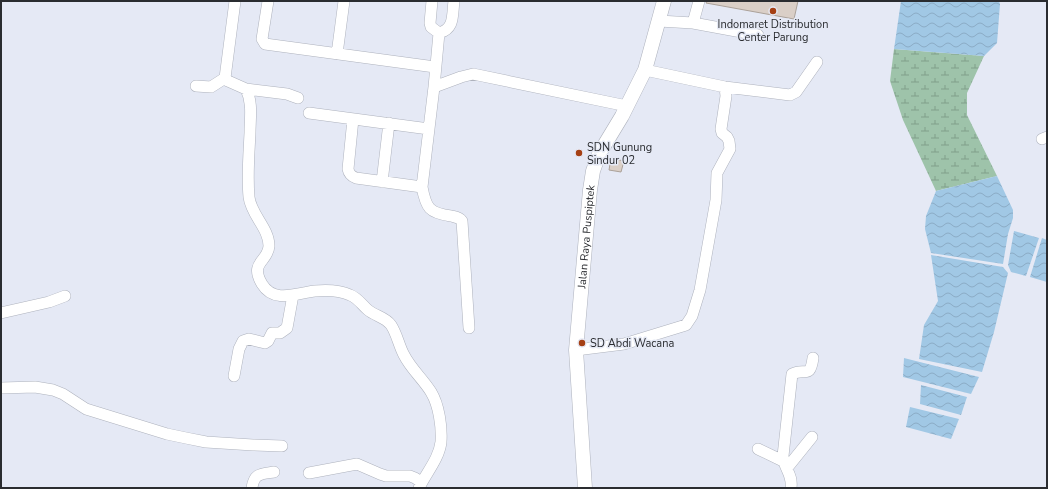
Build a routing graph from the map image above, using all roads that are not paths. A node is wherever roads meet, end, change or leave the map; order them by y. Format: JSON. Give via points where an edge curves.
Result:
{"nodes":[{"id":1,"x":235,"y":1,"type":"edge"},
{"id":2,"x":268,"y":1,"type":"edge"},
{"id":3,"x":344,"y":1,"type":"edge"},
{"id":4,"x":432,"y":1,"type":"edge"},
{"id":5,"x":454,"y":1,"type":"edge"},
{"id":6,"x":664,"y":1,"type":"edge"},
{"id":7,"x":699,"y":1,"type":"edge"},
{"id":8,"x":659,"y":21,"type":"junction"},
{"id":9,"x":693,"y":23,"type":"junction"},
{"id":10,"x":439,"y":33,"type":"junction"},
{"id":11,"x":758,"y":35,"type":"dead end"},
{"id":12,"x":337,"y":54,"type":"junction"},
{"id":13,"x":817,"y":62,"type":"dead end"},
{"id":14,"x":435,"y":67,"type":"junction"},
{"id":15,"x":645,"y":70,"type":"junction"},
{"id":16,"x":225,"y":78,"type":"junction"},
{"id":17,"x":196,"y":86,"type":"dead end"},
{"id":18,"x":434,"y":87,"type":"junction"},
{"id":19,"x":725,"y":87,"type":"junction"},
{"id":20,"x":246,"y":89,"type":"junction"},
{"id":21,"x":298,"y":98,"type":"dead end"},
{"id":22,"x":626,"y":106,"type":"junction"},
{"id":23,"x":309,"y":113,"type":"dead end"},
{"id":24,"x":353,"y":119,"type":"junction"},
{"id":25,"x":389,"y":123,"type":"junction"},
{"id":26,"x":429,"y":129,"type":"junction"},
{"id":27,"x":382,"y":182,"type":"junction"},
{"id":28,"x":422,"y":187,"type":"junction"},
{"id":29,"x":293,"y":295,"type":"junction"},
{"id":30,"x":65,"y":296,"type":"dead end"},
{"id":31,"x":1,"y":313,"type":"edge"},
{"id":32,"x":469,"y":328,"type":"dead end"},
{"id":33,"x":576,"y":350,"type":"junction"},
{"id":34,"x":813,"y":358,"type":"dead end"},
{"id":35,"x":234,"y":376,"type":"dead end"},
{"id":36,"x":1,"y":388,"type":"edge"},
{"id":37,"x":812,"y":437,"type":"dead end"},
{"id":38,"x":282,"y":446,"type":"dead end"},
{"id":39,"x":758,"y":449,"type":"dead end"},
{"id":40,"x":785,"y":465,"type":"junction"},
{"id":41,"x":274,"y":472,"type":"dead end"},
{"id":42,"x":309,"y":473,"type":"dead end"},
{"id":43,"x":420,"y":485,"type":"edge"},
{"id":44,"x":252,"y":488,"type":"edge"},
{"id":45,"x":585,"y":488,"type":"edge"},
{"id":46,"x":792,"y":488,"type":"edge"}],
"edges":[{"from":1,"to":16,"type":"street"},
{"from":2,"to":12,"type":"street","via":[[262,39],[265,44]]},
{"from":3,"to":12,"type":"street"},
{"from":4,"to":10,"type":"street","via":[[430,23]]},
{"from":5,"to":10,"type":"street","via":[[448,30]]},
{"from":6,"to":8,"type":"main road","name":"Jalan Raya Puspiptek"},
{"from":7,"to":9,"type":"street"},
{"from":8,"to":9,"type":"street"},
{"from":8,"to":15,"type":"main road","name":"Jalan Raya Puspiptek"},
{"from":9,"to":11,"type":"street"},
{"from":10,"to":14,"type":"street"},
{"from":12,"to":14,"type":"street"},
{"from":13,"to":19,"type":"street","via":[[796,92],[790,95]]},
{"from":14,"to":18,"type":"street"},
{"from":15,"to":19,"type":"street"},
{"from":15,"to":22,"type":"main road","name":"Jalan Raya Puspiptek"},
{"from":16,"to":17,"type":"street","via":[[211,87]]},
{"from":16,"to":20,"type":"street"},
{"from":18,"to":22,"type":"street","via":[[473,74]]},
{"from":18,"to":26,"type":"street"},
{"from":19,"to":33,"type":"street","via":[[726,96],[720,129],[729,141],[730,149],[718,173],[716,200],[700,290],[690,320],[686,325],[624,344]]},
{"from":20,"to":21,"type":"street","via":[[287,94]]},
{"from":20,"to":29,"type":"street","via":[[251,103],[247,178],[249,198],[269,246],[266,256],[259,263],[258,276],[262,285],[274,295]]},
{"from":22,"to":33,"type":"main road","name":"Jalan Raya Puspiptek","via":[[598,154],[593,171]]},
{"from":23,"to":24,"type":"street"},
{"from":24,"to":25,"type":"street"},
{"from":24,"to":27,"type":"street","via":[[349,174],[356,178]]},
{"from":25,"to":26,"type":"street"},
{"from":25,"to":27,"type":"street"},
{"from":26,"to":28,"type":"street"},
{"from":27,"to":28,"type":"street"},
{"from":28,"to":32,"type":"street","via":[[432,212],[456,217],[462,221]]},
{"from":29,"to":35,"type":"street","via":[[287,328],[280,333],[272,332],[265,343],[249,339],[244,341],[239,349]]},
{"from":29,"to":43,"type":"street","via":[[330,291],[351,295],[392,326],[405,356],[431,392],[437,410],[441,443]]},
{"from":30,"to":31,"type":"street"},
{"from":33,"to":45,"type":"main road","name":"Jalan Raya Puspiptek"},
{"from":34,"to":40,"type":"street","via":[[809,371],[792,374],[786,422]]},
{"from":36,"to":38,"type":"street","via":[[35,387],[53,390],[86,409],[186,438],[206,442]]},
{"from":37,"to":40,"type":"street"},
{"from":39,"to":40,"type":"street"},
{"from":40,"to":46,"type":"street","via":[[792,478]]},
{"from":41,"to":44,"type":"street","via":[[256,476]]},
{"from":42,"to":43,"type":"street","via":[[357,464],[386,476],[410,476],[419,480]]}]}
